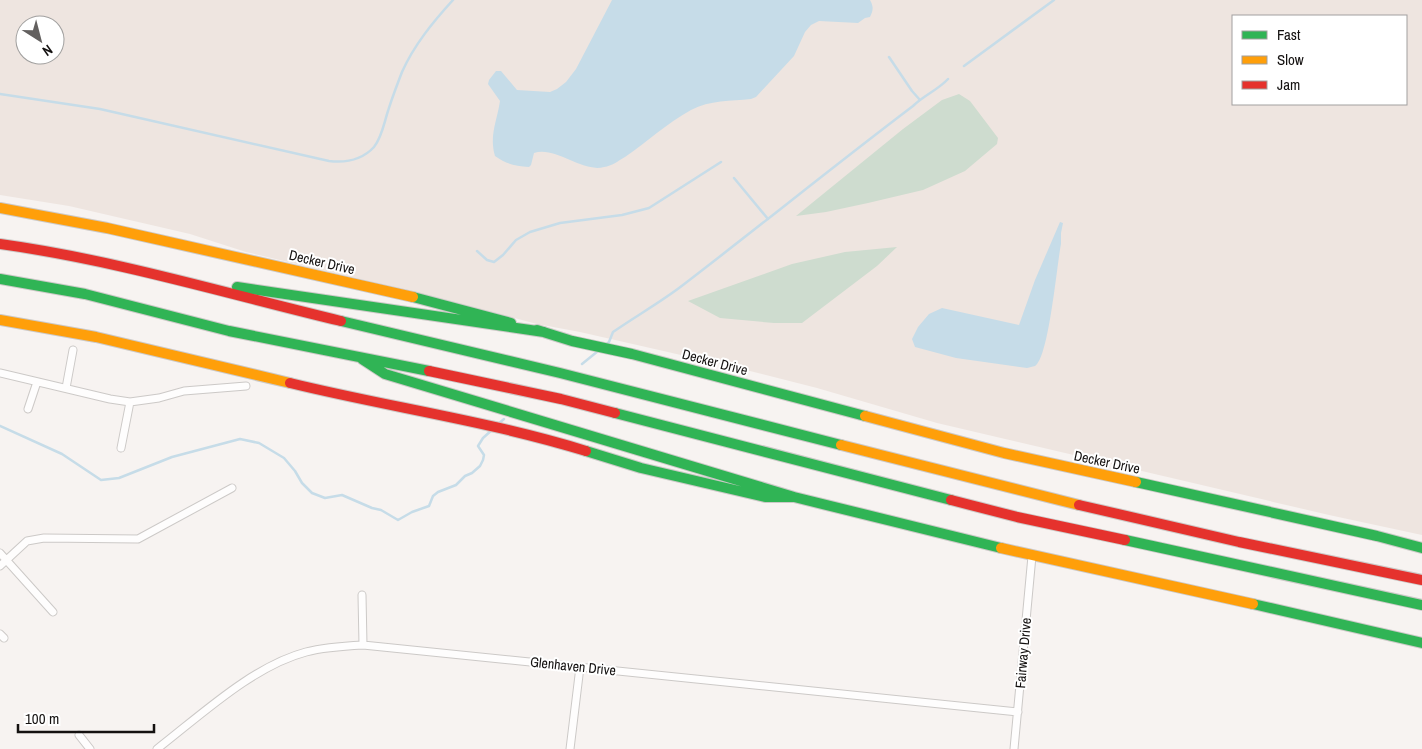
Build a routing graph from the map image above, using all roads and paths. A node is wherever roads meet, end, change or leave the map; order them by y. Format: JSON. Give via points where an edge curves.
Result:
{"nodes":[{"id":1,"x":0,"y":208,"type":"edge"},
{"id":2,"x":0,"y":244,"type":"edge"},
{"id":3,"x":172,"y":278,"type":"junction"},
{"id":4,"x":0,"y":279,"type":"edge"},
{"id":5,"x":0,"y":320,"type":"edge"},
{"id":6,"x":544,"y":332,"type":"junction"},
{"id":7,"x":73,"y":350,"type":"dead end"},
{"id":8,"x":356,"y":355,"type":"junction"},
{"id":9,"x":0,"y":373,"type":"edge"},
{"id":10,"x":38,"y":382,"type":"junction"},
{"id":11,"x":246,"y":386,"type":"dead end"},
{"id":12,"x":66,"y":388,"type":"junction"},
{"id":13,"x":130,"y":402,"type":"junction"},
{"id":14,"x":28,"y":409,"type":"dead end"},
{"id":15,"x":121,"y":448,"type":"dead end"},
{"id":16,"x":232,"y":488,"type":"dead end"},
{"id":17,"x":794,"y":497,"type":"junction"},
{"id":18,"x":1422,"y":548,"type":"edge"},
{"id":19,"x":0,"y":553,"type":"edge"},
{"id":20,"x":1032,"y":556,"type":"junction"},
{"id":21,"x":6,"y":559,"type":"junction"},
{"id":22,"x":0,"y":566,"type":"edge"},
{"id":23,"x":1422,"y":580,"type":"edge"},
{"id":24,"x":362,"y":595,"type":"dead end"},
{"id":25,"x":1422,"y":605,"type":"edge"},
{"id":26,"x":53,"y":612,"type":"dead end"},
{"id":27,"x":1422,"y":643,"type":"edge"},
{"id":28,"x":363,"y":645,"type":"junction"},
{"id":29,"x":580,"y":667,"type":"junction"},
{"id":30,"x":1018,"y":712,"type":"junction"},
{"id":31,"x":79,"y":734,"type":"dead end"},
{"id":32,"x":90,"y":749,"type":"edge"},
{"id":33,"x":157,"y":749,"type":"edge"},
{"id":34,"x":570,"y":749,"type":"edge"},
{"id":35,"x":1014,"y":749,"type":"edge"}],
"edges":[{"from":1,"to":6,"type":"main road","name":"Decker Drive","via":[[107,228],[388,291]]},
{"from":2,"to":3,"type":"main road"},
{"from":3,"to":6,"type":"main road"},
{"from":3,"to":23,"type":"main road","via":[[1019,491]]},
{"from":4,"to":8,"type":"main road","via":[[85,294],[228,330]]},
{"from":5,"to":17,"type":"main road","via":[[96,337],[344,396],[477,423],[641,468],[756,495]]},
{"from":6,"to":18,"type":"main road","name":"Decker Drive","via":[[1012,455]]},
{"from":7,"to":12,"type":"street"},
{"from":8,"to":17,"type":"main road","via":[[385,374]]},
{"from":8,"to":25,"type":"main road","via":[[561,399],[1017,518]]},
{"from":9,"to":10,"type":"street"},
{"from":10,"to":12,"type":"street"},
{"from":10,"to":14,"type":"street"},
{"from":11,"to":13,"type":"street","via":[[184,391]]},
{"from":12,"to":13,"type":"street"},
{"from":13,"to":15,"type":"street"},
{"from":16,"to":21,"type":"street","via":[[138,539],[44,538],[27,541]]},
{"from":17,"to":20,"type":"main road"},
{"from":19,"to":21,"type":"street"},
{"from":20,"to":27,"type":"main road"},
{"from":20,"to":30,"type":"street","name":"Fairway Drive"},
{"from":21,"to":22,"type":"street"},
{"from":21,"to":26,"type":"street"},
{"from":24,"to":28,"type":"street"},
{"from":28,"to":29,"type":"street","name":"Glenhaven Drive"},
{"from":28,"to":33,"type":"street","name":"Glenhaven Drive","via":[[314,650],[262,670]]},
{"from":29,"to":30,"type":"street","name":"Glenhaven Drive"},
{"from":29,"to":34,"type":"street"},
{"from":30,"to":35,"type":"street","name":"Fairway Drive"},
{"from":31,"to":32,"type":"street"}]}
